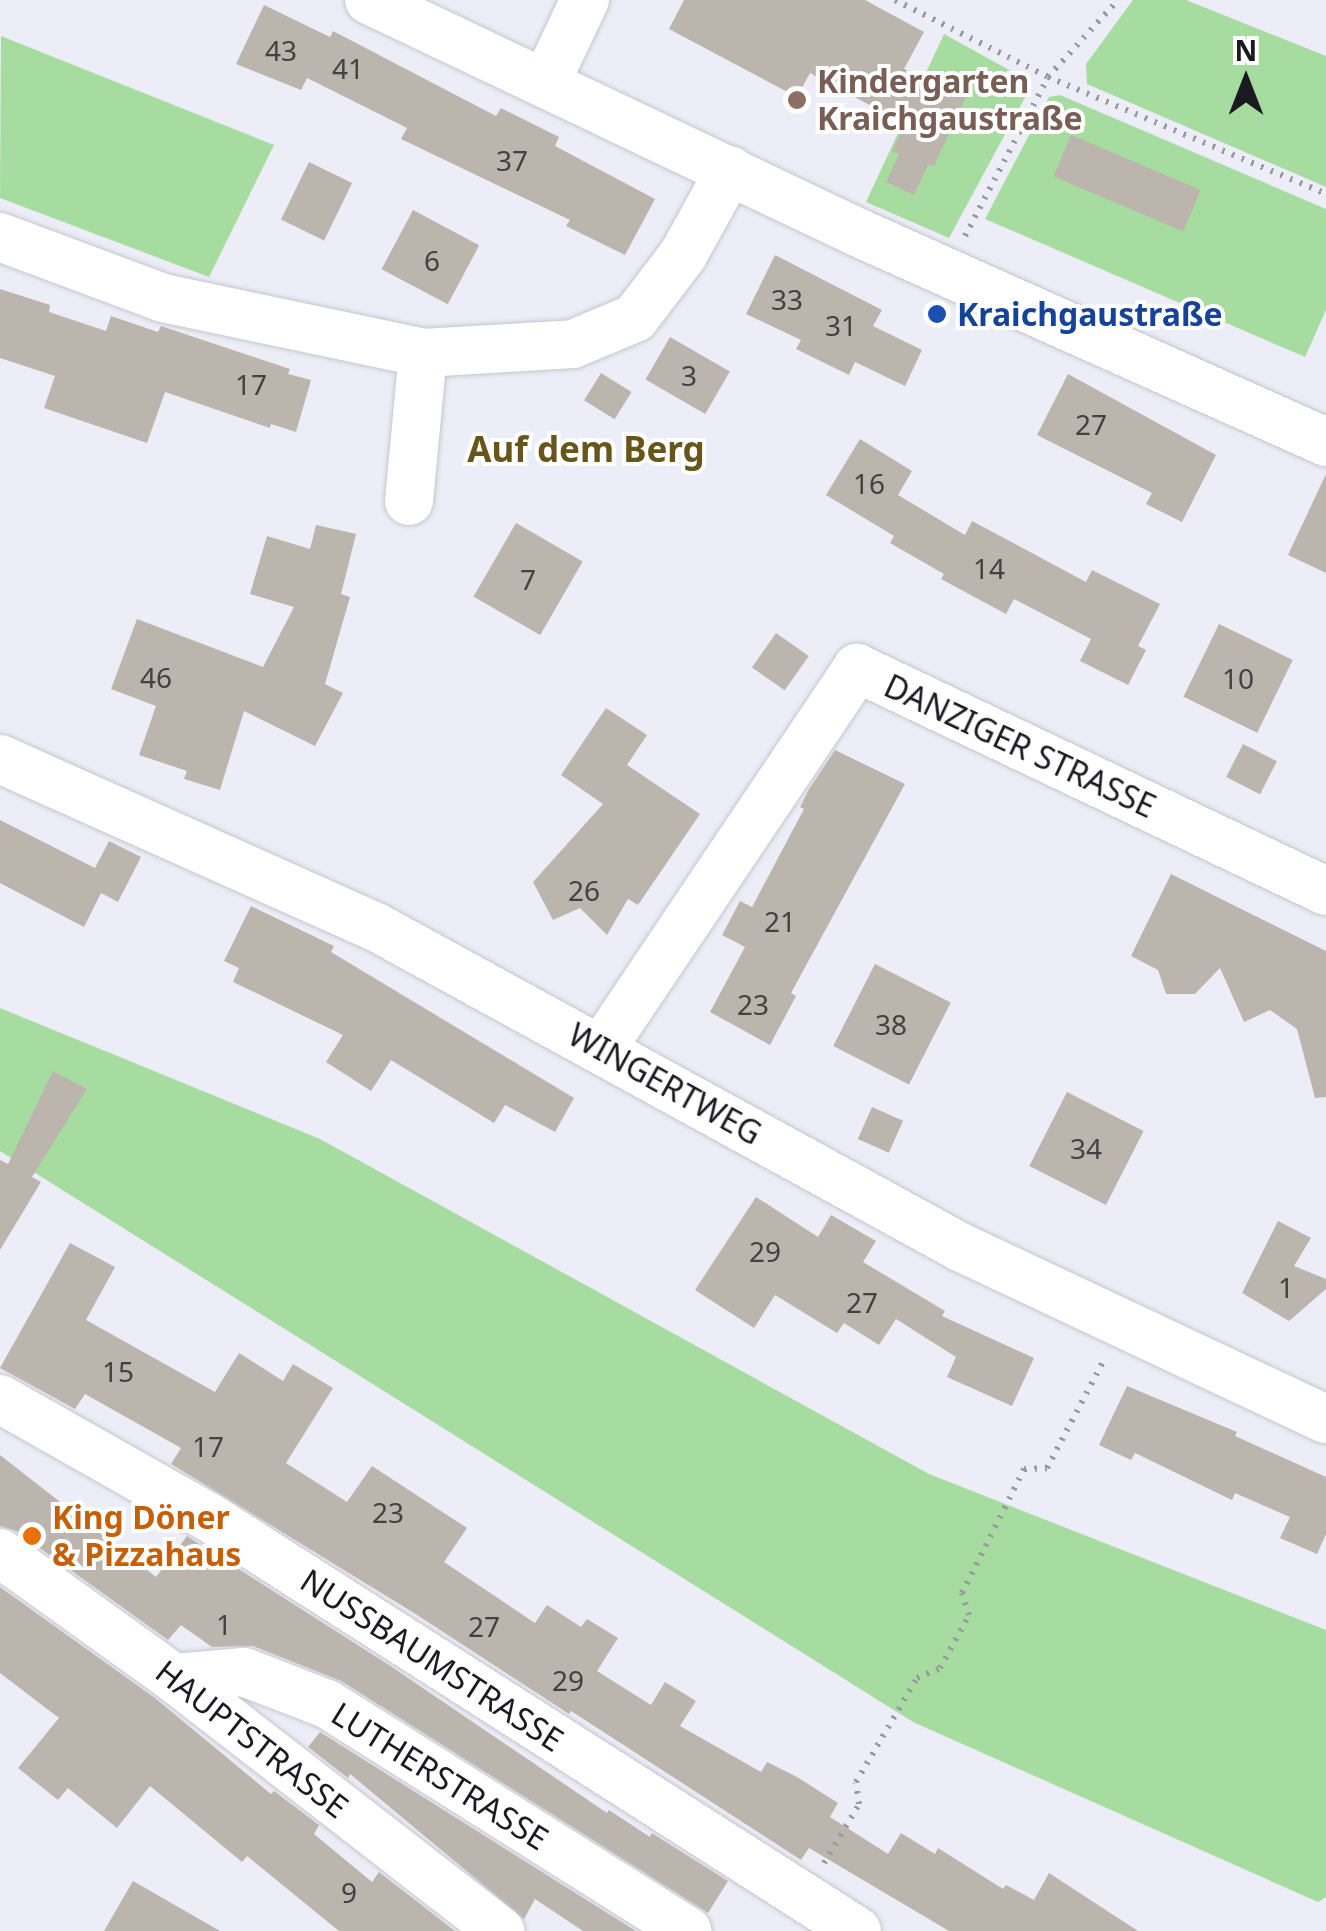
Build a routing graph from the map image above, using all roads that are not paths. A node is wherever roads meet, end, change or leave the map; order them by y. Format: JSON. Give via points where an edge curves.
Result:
{"nodes":[{"id":1,"x":369,"y":0,"type":"edge"},
{"id":2,"x":585,"y":0,"type":"edge"},
{"id":3,"x":546,"y":82,"type":"junction"},
{"id":4,"x":730,"y":170,"type":"junction"},
{"id":5,"x":0,"y":237,"type":"edge"},
{"id":6,"x":422,"y":353,"type":"junction"},
{"id":7,"x":1326,"y":442,"type":"edge"},
{"id":8,"x":409,"y":501,"type":"dead end"},
{"id":9,"x":0,"y":758,"type":"edge"},
{"id":10,"x":1326,"y":891,"type":"edge"},
{"id":11,"x":602,"y":1048,"type":"junction"},
{"id":12,"x":0,"y":1399,"type":"edge"},
{"id":13,"x":1326,"y":1419,"type":"edge"},
{"id":14,"x":0,"y":1553,"type":"edge"},
{"id":15,"x":174,"y":1678,"type":"junction"},
{"id":16,"x":500,"y":1931,"type":"edge"},
{"id":17,"x":688,"y":1931,"type":"edge"},
{"id":18,"x":857,"y":1931,"type":"edge"}],
"edges":[{"from":1,"to":3,"type":"street"},
{"from":2,"to":3,"type":"street"},
{"from":3,"to":4,"type":"street"},
{"from":4,"to":6,"type":"street","via":[[683,255],[635,318],[573,344]]},
{"from":4,"to":7,"type":"street"},
{"from":5,"to":6,"type":"street","via":[[162,298]]},
{"from":6,"to":8,"type":"street"},
{"from":9,"to":11,"type":"street","name":"WINGERTWEG","via":[[376,927]]},
{"from":10,"to":11,"type":"street","name":"DANZIGER STRASSE","via":[[857,668]]},
{"from":11,"to":13,"type":"street","name":"WINGERTWEG","via":[[960,1247]]},
{"from":12,"to":18,"type":"street","name":"NUSSBAUMSTRASSE","via":[[207,1516]]},
{"from":14,"to":15,"type":"street","name":"HAUPTSTRASSE"},
{"from":15,"to":16,"type":"street","name":"HAUPTSTRASSE"},
{"from":15,"to":17,"type":"street","name":"LUTHERSTRASSE","via":[[244,1672],[327,1704]]}]}
